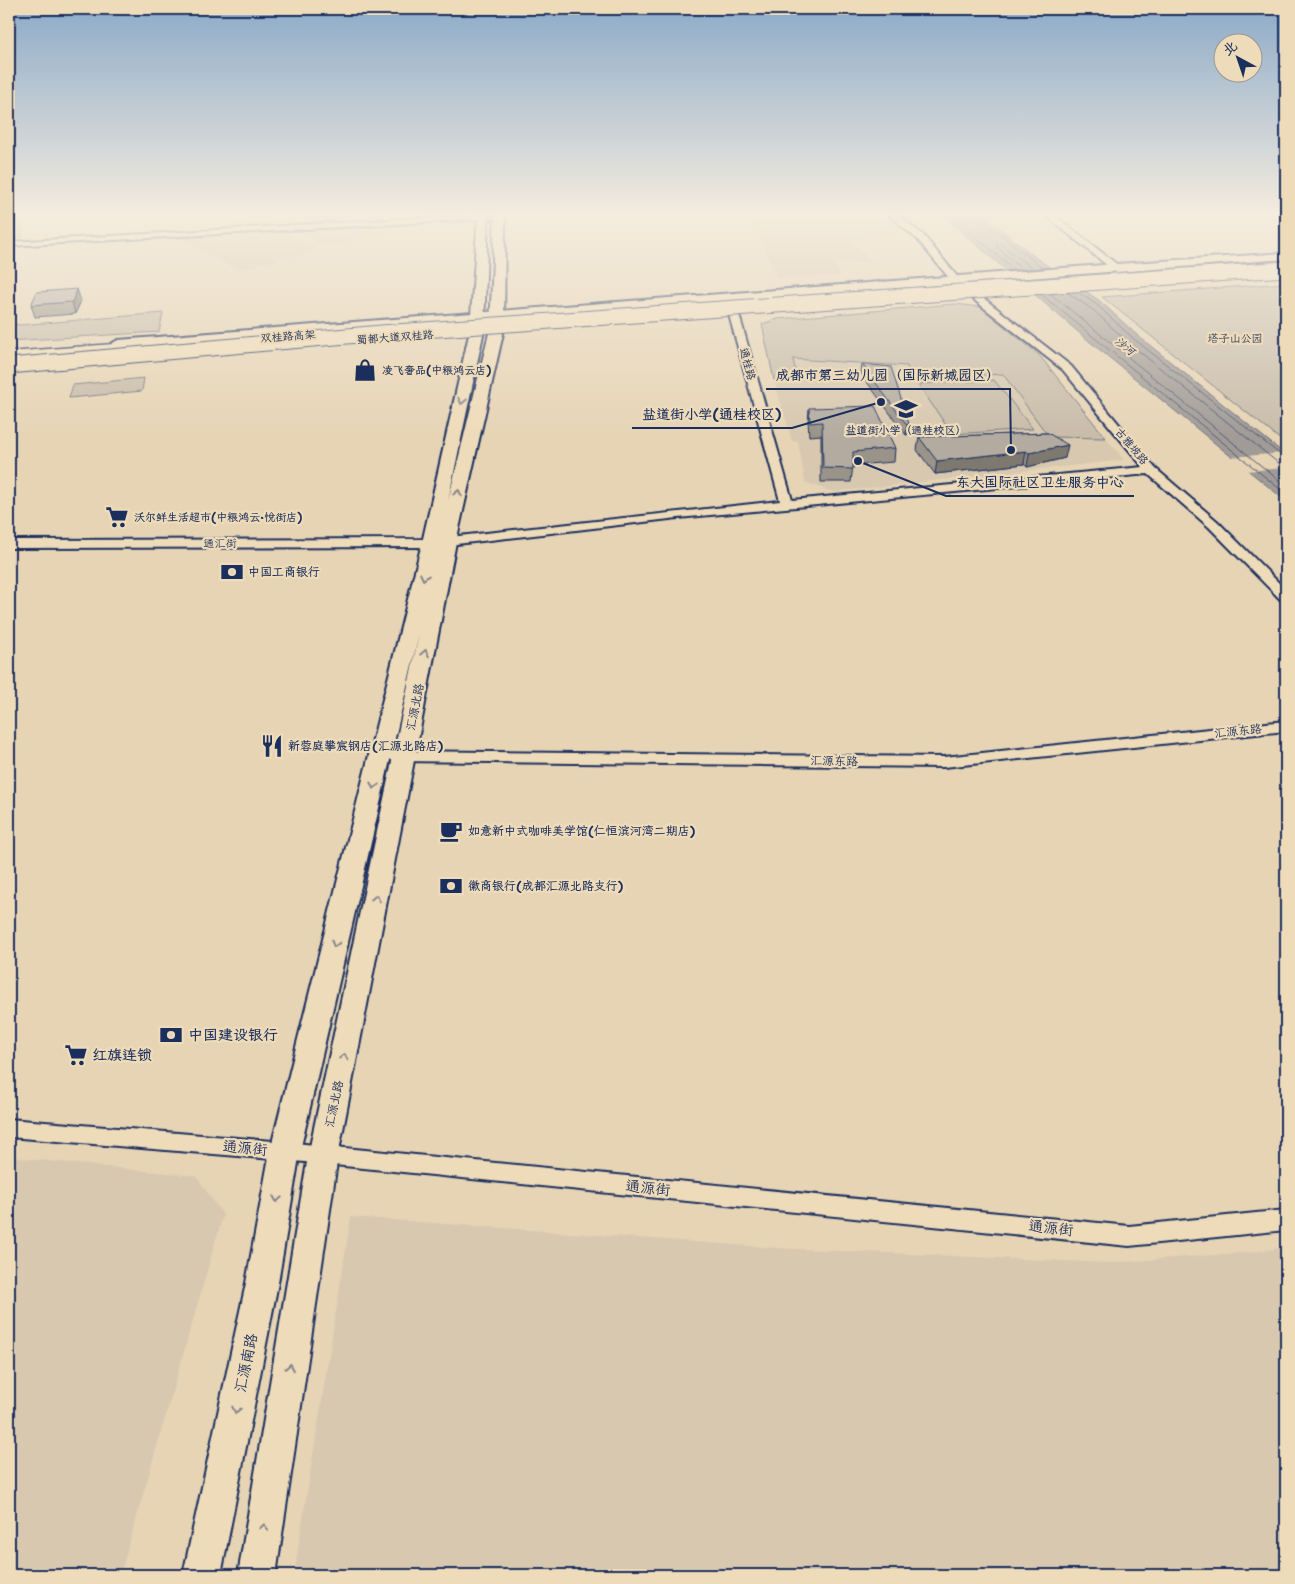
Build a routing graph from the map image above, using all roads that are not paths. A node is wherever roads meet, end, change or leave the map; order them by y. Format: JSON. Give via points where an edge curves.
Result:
{"nodes":[{"id":1,"x":486,"y":289,"type":"edge"},
{"id":2,"x":491,"y":289,"type":"edge"},
{"id":3,"x":880,"y":289,"type":"edge"},
{"id":4,"x":949,"y":289,"type":"edge"},
{"id":5,"x":967,"y":289,"type":"edge"},
{"id":6,"x":993,"y":289,"type":"edge"},
{"id":7,"x":1041,"y":289,"type":"edge"},
{"id":8,"x":977,"y":296,"type":"junction"},
{"id":9,"x":733,"y":311,"type":"junction"},
{"id":10,"x":487,"y":324,"type":"junction"},
{"id":11,"x":381,"y":331,"type":"junction"},
{"id":12,"x":9,"y":347,"type":"edge"},
{"id":13,"x":9,"y":353,"type":"edge"},
{"id":14,"x":9,"y":357,"type":"edge"},
{"id":15,"x":9,"y":361,"type":"edge"},
{"id":16,"x":9,"y":365,"type":"edge"},
{"id":17,"x":1151,"y":470,"type":"junction"},
{"id":18,"x":786,"y":504,"type":"junction"},
{"id":19,"x":439,"y":542,"type":"junction"},
{"id":20,"x":9,"y":544,"type":"edge"},
{"id":21,"x":1286,"y":597,"type":"edge"},
{"id":22,"x":1286,"y":726,"type":"edge"},
{"id":23,"x":405,"y":756,"type":"junction"},
{"id":24,"x":381,"y":757,"type":"junction"},
{"id":25,"x":9,"y":1128,"type":"edge"},
{"id":26,"x":285,"y":1151,"type":"junction"},
{"id":27,"x":323,"y":1156,"type":"junction"},
{"id":28,"x":1286,"y":1220,"type":"edge"},
{"id":29,"x":202,"y":1575,"type":"edge"},
{"id":30,"x":257,"y":1575,"type":"edge"}],
"edges":[{"from":1,"to":10,"type":"street"},
{"from":2,"to":10,"type":"street"},
{"from":3,"to":10,"type":"main road","name":"蜀都大道双桂路"},
{"from":4,"to":11,"type":"highway","name":"双桂路高架"},
{"from":5,"to":8,"type":"street","name":"古雅坡路"},
{"from":6,"to":8,"type":"main road","name":"蜀都大道双桂路"},
{"from":7,"to":11,"type":"highway","name":"双桂路高架","bridge":true},
{"from":8,"to":9,"type":"main road","name":"蜀都大道双桂路"},
{"from":8,"to":17,"type":"street","name":"古雅坡路","via":[[1067,368]]},
{"from":9,"to":10,"type":"main road","name":"蜀都大道双桂路"},
{"from":9,"to":18,"type":"street","name":"通桂路"},
{"from":10,"to":13,"type":"main road","name":"蜀都大道双桂路"},
{"from":10,"to":16,"type":"main road","name":"蜀都大道双桂路"},
{"from":10,"to":19,"type":"street","name":"汇源北路"},
{"from":11,"to":12,"type":"highway","via":[[227,334]]},
{"from":11,"to":14,"type":"highway","name":"双桂路高架"},
{"from":11,"to":15,"type":"highway","name":"双桂路高架","bridge":true},
{"from":11,"to":16,"type":"highway","bridge":true},
{"from":17,"to":18,"type":"street","name":"通汇街"},
{"from":17,"to":21,"type":"street","name":"古雅坡路","via":[[1213,524]]},
{"from":18,"to":19,"type":"street","name":"通汇街"},
{"from":19,"to":20,"type":"street","name":"通汇街"},
{"from":23,"to":19,"type":"street","name":"汇源北路","one_way":true},
{"from":19,"to":24,"type":"street","name":"汇源北路","one_way":true},
{"from":22,"to":23,"type":"street","name":"汇源东路","via":[[944,762]]},
{"from":23,"to":24,"type":"street","name":"汇源东路"},
{"from":27,"to":23,"type":"street","name":"汇源北路","one_way":true},
{"from":24,"to":26,"type":"street","name":"汇源北路","one_way":true},
{"from":25,"to":26,"type":"street","name":"通源街"},
{"from":26,"to":27,"type":"street","name":"通源街"},
{"from":26,"to":29,"type":"street","name":"汇源南路","one_way":true,"via":[[262,1283]]},
{"from":27,"to":28,"type":"street","name":"通源街","via":[[1129,1236]]},
{"from":30,"to":27,"type":"street","one_way":true}]}
